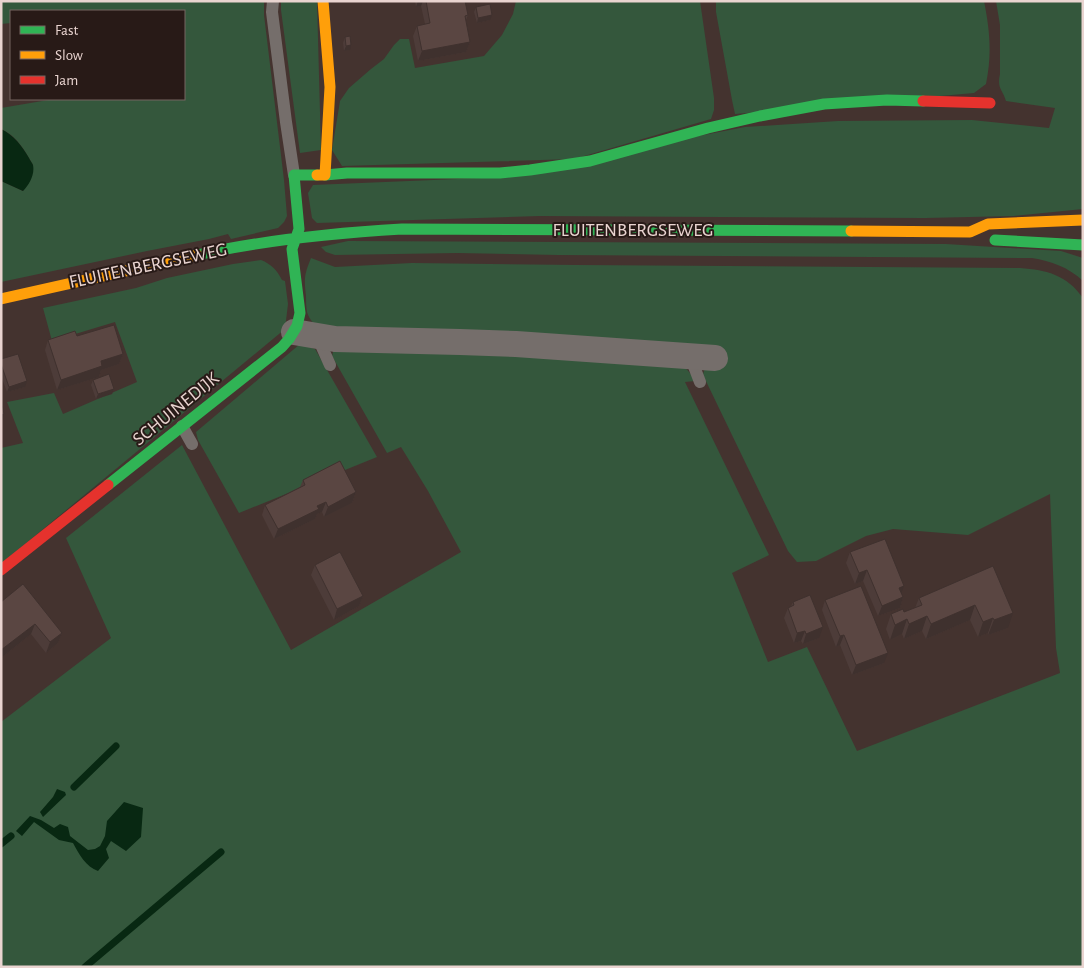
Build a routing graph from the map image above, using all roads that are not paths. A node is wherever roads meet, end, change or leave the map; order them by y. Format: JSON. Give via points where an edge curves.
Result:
{"nodes":[{"id":1,"x":273,"y":1,"type":"edge"},
{"id":2,"x":323,"y":1,"type":"edge"},
{"id":3,"x":990,"y":103,"type":"dead end"},
{"id":4,"x":325,"y":174,"type":"junction"},
{"id":5,"x":294,"y":175,"type":"junction"},
{"id":6,"x":1083,"y":220,"type":"edge"},
{"id":7,"x":970,"y":232,"type":"junction"},
{"id":8,"x":296,"y":238,"type":"junction"},
{"id":9,"x":1083,"y":245,"type":"edge"},
{"id":10,"x":1,"y":299,"type":"edge"},
{"id":11,"x":306,"y":334,"type":"junction"},
{"id":12,"x":703,"y":357,"type":"joint"},
{"id":13,"x":330,"y":365,"type":"dead end"},
{"id":14,"x":700,"y":382,"type":"dead end"},
{"id":15,"x":182,"y":426,"type":"junction"},
{"id":16,"x":192,"y":444,"type":"dead end"},
{"id":17,"x":1,"y":570,"type":"edge"}],
"edges":[{"from":1,"to":5,"type":"lane"},
{"from":2,"to":4,"type":"street","via":[[330,87]]},
{"from":3,"to":4,"type":"street","via":[[887,100],[824,104],[708,128],[590,161],[530,170]]},
{"from":4,"to":5,"type":"street"},
{"from":5,"to":8,"type":"street","via":[[299,229]]},
{"from":6,"to":7,"type":"street","name":"FLUITENBERGSEWEG","via":[[988,224]]},
{"from":7,"to":8,"type":"street","name":"FLUITENBERGSEWEG","via":[[452,228],[347,232]]},
{"from":7,"to":9,"type":"street","name":"FLUITENBERGSEWEG","via":[[986,239]]},
{"from":8,"to":10,"type":"street","name":"FLUITENBERGSEWEG","via":[[233,247]]},
{"from":8,"to":11,"type":"street","name":"SCHUINEDIJK","via":[[292,248],[300,313],[297,326]]},
{"from":11,"to":12,"type":"street","via":[[336,339],[516,344]]},
{"from":11,"to":13,"type":"lane"},
{"from":11,"to":15,"type":"street","name":"SCHUINEDIJK","via":[[282,347]]},
{"from":12,"to":14,"type":"lane"},
{"from":15,"to":16,"type":"lane"},
{"from":15,"to":17,"type":"street","name":"SCHUINEDIJK"}]}
